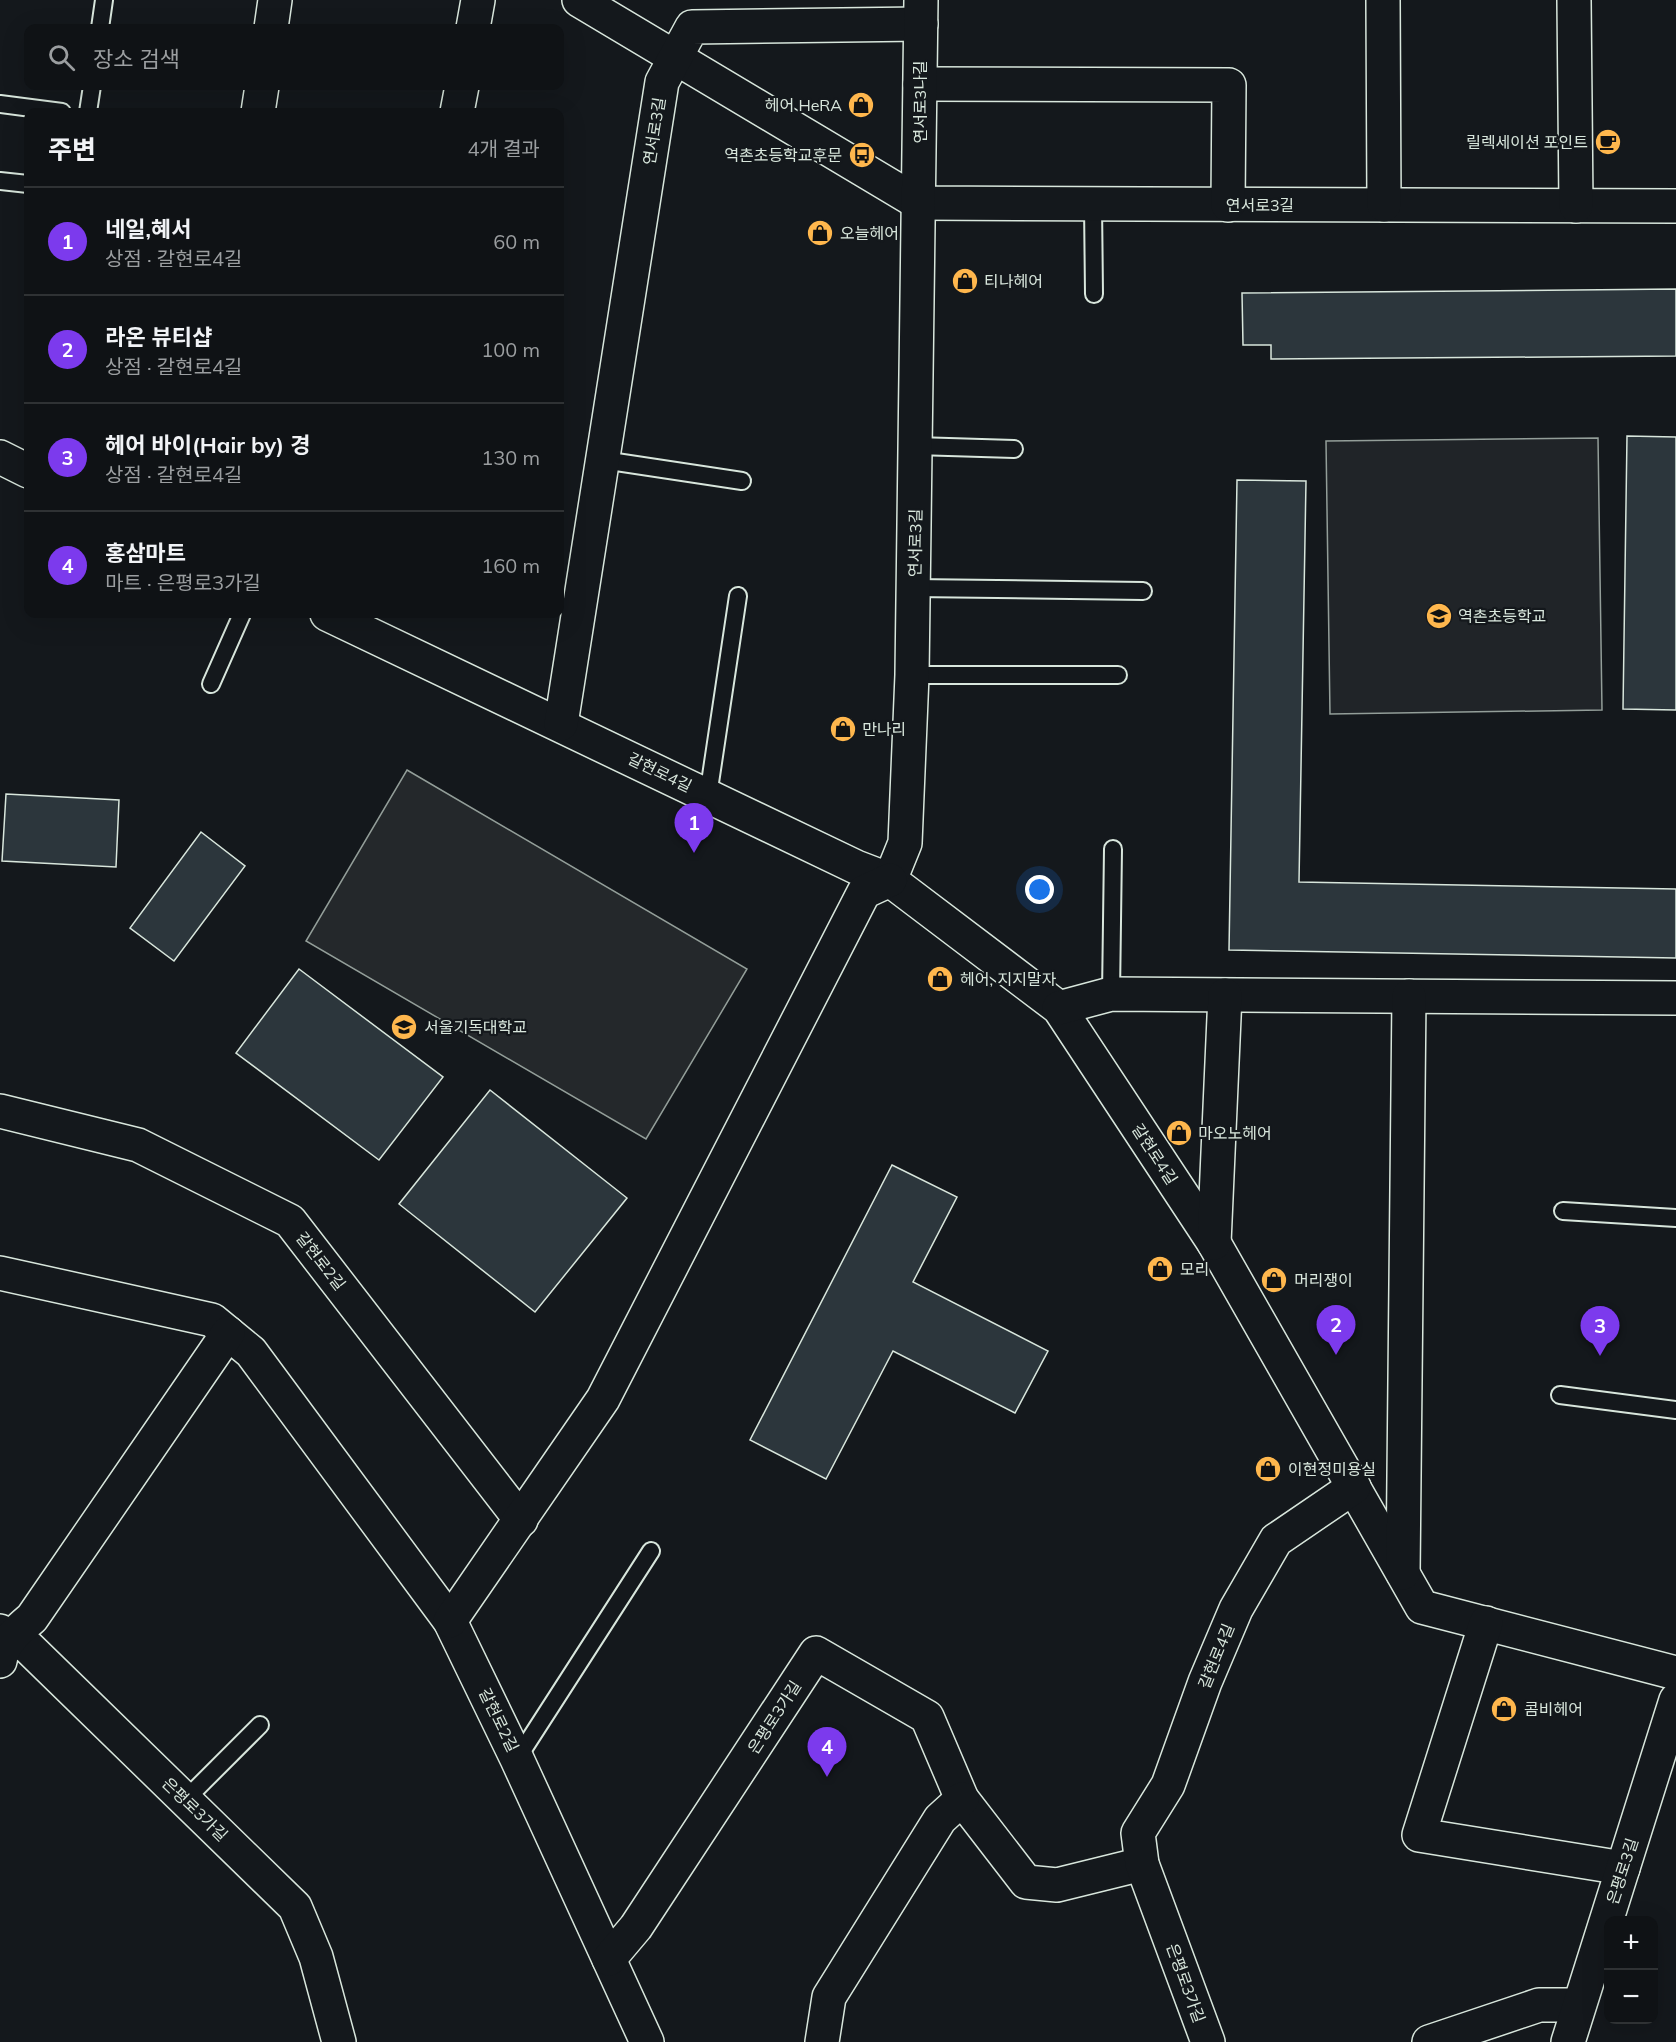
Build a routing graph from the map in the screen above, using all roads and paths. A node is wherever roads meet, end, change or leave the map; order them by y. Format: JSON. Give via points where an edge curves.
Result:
{"nodes":[{"id":1,"x":104,"y":0,"type":"edge"},
{"id":2,"x":275,"y":0,"type":"edge"},
{"id":3,"x":478,"y":0,"type":"edge"},
{"id":4,"x":579,"y":0,"type":"edge"},
{"id":5,"x":1383,"y":0,"type":"edge"},
{"id":6,"x":1574,"y":0,"type":"edge"},
{"id":7,"x":617,"y":11,"type":"edge"},
{"id":8,"x":921,"y":12,"type":"edge"},
{"id":9,"x":101,"y":24,"type":"edge"},
{"id":10,"x":272,"y":24,"type":"edge"},
{"id":11,"x":474,"y":24,"type":"edge"},
{"id":12,"x":675,"y":57,"type":"junction"},
{"id":13,"x":920,"y":84,"type":"junction"},
{"id":14,"x":91,"y":90,"type":"edge"},
{"id":15,"x":261,"y":90,"type":"edge"},
{"id":16,"x":461,"y":90,"type":"edge"},
{"id":17,"x":0,"y":104,"type":"edge"},
{"id":18,"x":31,"y":108,"type":"edge"},
{"id":19,"x":89,"y":108,"type":"edge"},
{"id":20,"x":259,"y":108,"type":"edge"},
{"id":21,"x":458,"y":108,"type":"edge"},
{"id":22,"x":0,"y":181,"type":"edge"},
{"id":23,"x":24,"y":184,"type":"edge"},
{"id":24,"x":920,"y":204,"type":"junction"},
{"id":25,"x":1093,"y":204,"type":"junction"},
{"id":26,"x":1228,"y":205,"type":"junction"},
{"id":27,"x":1384,"y":205,"type":"junction"},
{"id":28,"x":1576,"y":206,"type":"junction"},
{"id":29,"x":1676,"y":206,"type":"edge"},
{"id":30,"x":1094,"y":294,"type":"dead end"},
{"id":31,"x":916,"y":446,"type":"junction"},
{"id":32,"x":1014,"y":449,"type":"dead end"},
{"id":33,"x":0,"y":457,"type":"edge"},
{"id":34,"x":603,"y":460,"type":"junction"},
{"id":35,"x":24,"y":469,"type":"edge"},
{"id":36,"x":742,"y":482,"type":"dead end"},
{"id":37,"x":914,"y":588,"type":"junction"},
{"id":38,"x":1143,"y":591,"type":"dead end"},
{"id":39,"x":738,"y":596,"type":"dead end"},
{"id":40,"x":240,"y":618,"type":"edge"},
{"id":41,"x":345,"y":618,"type":"edge"},
{"id":42,"x":376,"y":625,"type":"edge"},
{"id":43,"x":912,"y":675,"type":"junction"},
{"id":44,"x":1118,"y":675,"type":"dead end"},
{"id":45,"x":211,"y":684,"type":"dead end"},
{"id":46,"x":561,"y":724,"type":"junction"},
{"id":47,"x":708,"y":796,"type":"junction"},
{"id":48,"x":1113,"y":849,"type":"dead end"},
{"id":49,"x":890,"y":880,"type":"junction"},
{"id":50,"x":1112,"y":994,"type":"junction"},
{"id":51,"x":1225,"y":995,"type":"junction"},
{"id":52,"x":1409,"y":996,"type":"junction"},
{"id":53,"x":1676,"y":998,"type":"edge"},
{"id":54,"x":1059,"y":1008,"type":"junction"},
{"id":55,"x":0,"y":1111,"type":"edge"},
{"id":56,"x":1563,"y":1211,"type":"dead end"},
{"id":57,"x":1676,"y":1218,"type":"edge"},
{"id":58,"x":1214,"y":1243,"type":"junction"},
{"id":59,"x":0,"y":1273,"type":"edge"},
{"id":60,"x":228,"y":1333,"type":"junction"},
{"id":61,"x":1560,"y":1395,"type":"dead end"},
{"id":62,"x":1676,"y":1410,"type":"edge"},
{"id":63,"x":1354,"y":1487,"type":"junction"},
{"id":64,"x":521,"y":1520,"type":"junction"},
{"id":65,"x":651,"y":1551,"type":"dead end"},
{"id":66,"x":1403,"y":1574,"type":"junction"},
{"id":67,"x":450,"y":1621,"type":"junction"},
{"id":68,"x":1486,"y":1623,"type":"junction"},
{"id":69,"x":4,"y":1643,"type":"edge"},
{"id":70,"x":1676,"y":1673,"type":"edge"},
{"id":71,"x":1676,"y":1700,"type":"edge"},
{"id":72,"x":260,"y":1725,"type":"dead end"},
{"id":73,"x":518,"y":1759,"type":"junction"},
{"id":74,"x":962,"y":1799,"type":"junction"},
{"id":75,"x":185,"y":1800,"type":"junction"},
{"id":76,"x":1142,"y":1864,"type":"junction"},
{"id":77,"x":1623,"y":1868,"type":"junction"},
{"id":78,"x":609,"y":1959,"type":"junction"},
{"id":79,"x":1579,"y":2005,"type":"junction"},
{"id":80,"x":339,"y":2042,"type":"edge"},
{"id":81,"x":647,"y":2042,"type":"edge"},
{"id":82,"x":822,"y":2042,"type":"edge"},
{"id":83,"x":1208,"y":2042,"type":"edge"},
{"id":84,"x":1429,"y":2042,"type":"edge"},
{"id":85,"x":1568,"y":2042,"type":"edge"}],
"edges":[{"from":1,"to":9,"type":"lane"},
{"from":2,"to":10,"type":"street"},
{"from":3,"to":11,"type":"street"},
{"from":4,"to":7,"type":"street"},
{"from":5,"to":27,"type":"street"},
{"from":6,"to":28,"type":"street"},
{"from":7,"to":12,"type":"street"},
{"from":8,"to":12,"type":"street","name":"연서로3길","via":[[692,27]]},
{"from":8,"to":13,"type":"street","name":"연서로3나길"},
{"from":12,"to":24,"type":"street"},
{"from":12,"to":34,"type":"street","name":"연서로3길","via":[[662,82]]},
{"from":13,"to":24,"type":"street","name":"연서로3나길"},
{"from":13,"to":26,"type":"street","via":[[1229,86]]},
{"from":14,"to":19,"type":"lane"},
{"from":15,"to":20,"type":"street"},
{"from":16,"to":21,"type":"street"},
{"from":17,"to":18,"type":"lane"},
{"from":22,"to":23,"type":"lane"},
{"from":24,"to":25,"type":"street","name":"연서로3길"},
{"from":24,"to":31,"type":"street","name":"연서로3길"},
{"from":25,"to":26,"type":"street","name":"연서로3길"},
{"from":25,"to":30,"type":"lane"},
{"from":26,"to":27,"type":"street","name":"연서로3길"},
{"from":27,"to":28,"type":"street","name":"연서로3길"},
{"from":28,"to":29,"type":"street","name":"연서로3길"},
{"from":31,"to":32,"type":"lane"},
{"from":31,"to":37,"type":"street","name":"연서로3길"},
{"from":33,"to":35,"type":"street"},
{"from":34,"to":36,"type":"lane"},
{"from":34,"to":46,"type":"street"},
{"from":37,"to":38,"type":"lane"},
{"from":37,"to":43,"type":"street","name":"연서로3길"},
{"from":39,"to":47,"type":"lane"},
{"from":40,"to":45,"type":"lane"},
{"from":41,"to":42,"type":"street","name":"갈현로4길"},
{"from":42,"to":46,"type":"street","name":"갈현로4길"},
{"from":43,"to":44,"type":"lane"},
{"from":43,"to":49,"type":"street","name":"연서로3길","via":[[904,843]]},
{"from":46,"to":47,"type":"street","name":"갈현로4길"},
{"from":47,"to":49,"type":"street","name":"갈현로4길"},
{"from":48,"to":50,"type":"lane"},
{"from":49,"to":54,"type":"street","name":"갈현로4길"},
{"from":49,"to":64,"type":"street","via":[[864,892],[603,1399]]},
{"from":50,"to":51,"type":"street"},
{"from":50,"to":54,"type":"street"},
{"from":51,"to":52,"type":"street"},
{"from":51,"to":58,"type":"street"},
{"from":52,"to":53,"type":"street"},
{"from":52,"to":66,"type":"street"},
{"from":54,"to":58,"type":"street","name":"갈현로4길"},
{"from":55,"to":64,"type":"street","name":"갈현로2길","via":[[138,1145],[290,1221]]},
{"from":56,"to":57,"type":"lane"},
{"from":58,"to":63,"type":"street","name":"갈현로4길"},
{"from":59,"to":60,"type":"street","name":"갈현로2길","via":[[212,1320]]},
{"from":60,"to":67,"type":"street","name":"갈현로2길","via":[[251,1352]]},
{"from":60,"to":69,"type":"street","via":[[32,1618]]},
{"from":61,"to":62,"type":"lane"},
{"from":63,"to":66,"type":"street","name":"갈현로4길"},
{"from":63,"to":76,"type":"street","name":"갈현로4길","via":[[1276,1540],[1236,1609],[1168,1785],[1138,1833]]},
{"from":64,"to":67,"type":"street"},
{"from":65,"to":73,"type":"lane","name":"갈현로2길"},
{"from":66,"to":68,"type":"street","name":"갈현로4길","via":[[1422,1607]]},
{"from":67,"to":73,"type":"street","name":"갈현로2길"},
{"from":68,"to":70,"type":"street","name":"갈현로4길"},
{"from":68,"to":77,"type":"street","via":[[1419,1835]]},
{"from":69,"to":75,"type":"street","name":"은평로3가길","via":[[28,1647]]},
{"from":71,"to":77,"type":"street","name":"은평로3길"},
{"from":72,"to":75,"type":"lane"},
{"from":73,"to":78,"type":"street","name":"갈현로2길"},
{"from":74,"to":76,"type":"street","name":"은평로3가길","via":[[1026,1882],[1057,1885]]},
{"from":74,"to":78,"type":"street","name":"은평로3가길","via":[[927,1718],[816,1653],[636,1927]]},
{"from":74,"to":82,"type":"street","via":[[940,1819],[829,1997]]},
{"from":75,"to":80,"type":"street","name":"은평로3가길","via":[[295,1907],[316,1957]]},
{"from":76,"to":83,"type":"street","name":"은평로3가길"},
{"from":77,"to":79,"type":"street","name":"은평로3길"},
{"from":78,"to":81,"type":"street","name":"갈현로2길"},
{"from":79,"to":84,"type":"street","via":[[1539,2005]]},
{"from":79,"to":85,"type":"street","name":"은평로3길"}]}
